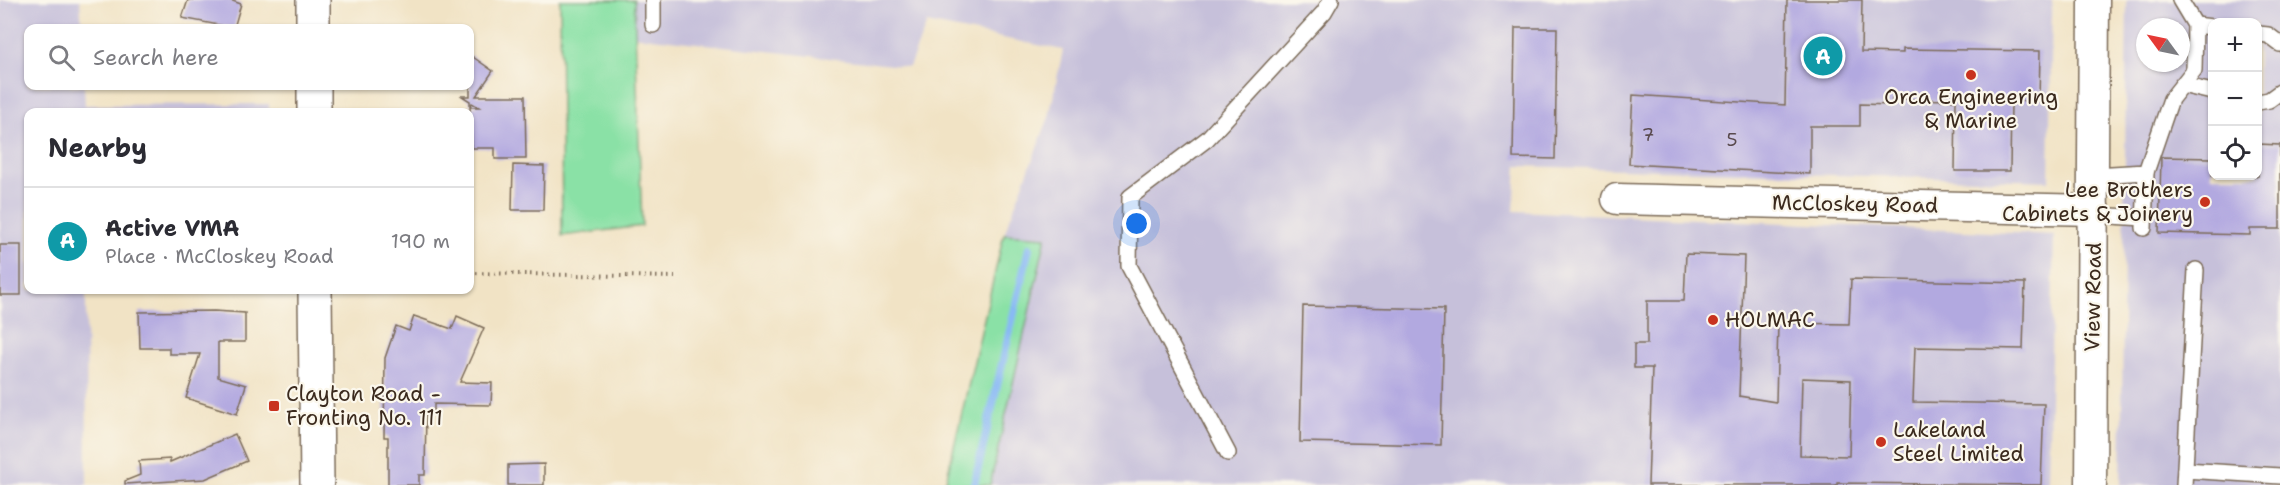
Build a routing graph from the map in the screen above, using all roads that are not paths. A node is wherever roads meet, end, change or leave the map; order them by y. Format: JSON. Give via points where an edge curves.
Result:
{"nodes":[{"id":1,"x":313,"y":0,"type":"edge"},
{"id":2,"x":653,"y":0,"type":"edge"},
{"id":3,"x":1331,"y":0,"type":"edge"},
{"id":4,"x":2094,"y":0,"type":"edge"},
{"id":5,"x":2180,"y":0,"type":"edge"},
{"id":6,"x":313,"y":24,"type":"edge"},
{"id":7,"x":653,"y":25,"type":"dead end"},
{"id":8,"x":2195,"y":25,"type":"junction"},
{"id":9,"x":2208,"y":27,"type":"edge"},
{"id":10,"x":2262,"y":34,"type":"edge"},
{"id":11,"x":2280,"y":44,"type":"edge"},
{"id":12,"x":2182,"y":85,"type":"junction"},
{"id":13,"x":314,"y":90,"type":"edge"},
{"id":14,"x":2208,"y":91,"type":"edge"},
{"id":15,"x":2280,"y":92,"type":"edge"},
{"id":16,"x":2262,"y":101,"type":"edge"},
{"id":17,"x":314,"y":108,"type":"edge"},
{"id":18,"x":2146,"y":172,"type":"junction"},
{"id":19,"x":2094,"y":175,"type":"junction"},
{"id":20,"x":1617,"y":199,"type":"dead end"},
{"id":21,"x":2094,"y":213,"type":"junction"},
{"id":22,"x":2196,"y":270,"type":"dead end"},
{"id":23,"x":315,"y":294,"type":"edge"},
{"id":24,"x":1228,"y":453,"type":"dead end"},
{"id":25,"x":2280,"y":476,"type":"edge"},
{"id":26,"x":2184,"y":478,"type":"edge"},
{"id":27,"x":316,"y":485,"type":"edge"},
{"id":28,"x":2091,"y":485,"type":"edge"}],
"edges":[{"from":1,"to":6,"type":"main road"},
{"from":2,"to":7,"type":"lane"},
{"from":3,"to":24,"type":"lane","via":[[1207,139],[1130,197],[1129,266]]},
{"from":4,"to":19,"type":"street","name":"View Road"},
{"from":5,"to":8,"type":"lane"},
{"from":8,"to":9,"type":"lane"},
{"from":8,"to":12,"type":"lane","via":[[2194,70]]},
{"from":10,"to":11,"type":"lane"},
{"from":12,"to":14,"type":"lane"},
{"from":12,"to":18,"type":"lane","via":[[2171,99]]},
{"from":13,"to":17,"type":"main road"},
{"from":15,"to":16,"type":"lane"},
{"from":18,"to":19,"type":"lane"},
{"from":18,"to":21,"type":"lane","via":[[2144,223]]},
{"from":19,"to":21,"type":"street","name":"View Road"},
{"from":20,"to":21,"type":"street","name":"McCloskey Road"},
{"from":21,"to":28,"type":"street","name":"View Road"},
{"from":22,"to":26,"type":"lane"},
{"from":23,"to":27,"type":"main road"},
{"from":25,"to":26,"type":"lane"}]}
